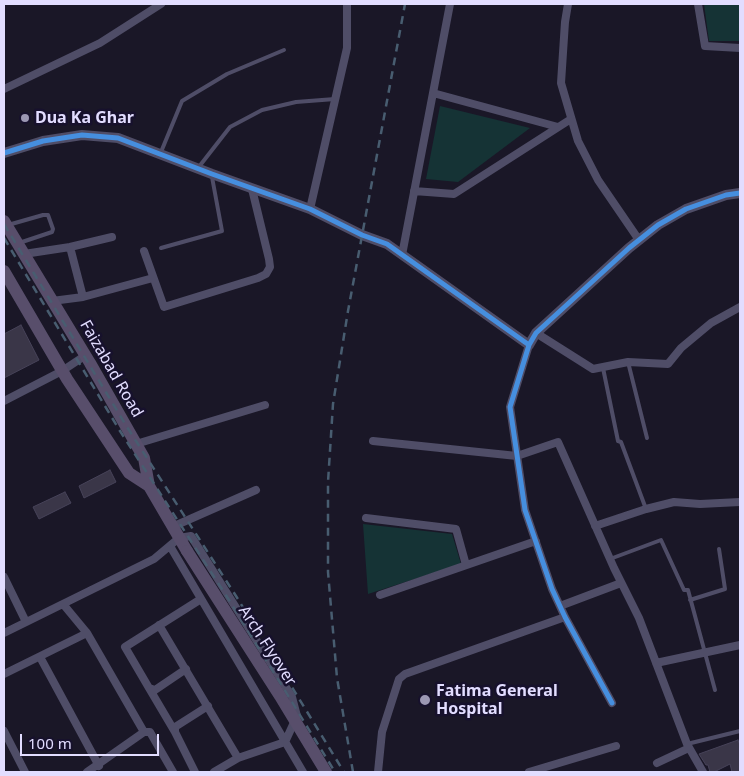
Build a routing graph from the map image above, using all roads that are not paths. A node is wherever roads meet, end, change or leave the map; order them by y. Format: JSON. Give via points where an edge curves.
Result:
{"nodes":[{"id":1,"x":161,"y":4,"type":"edge"},
{"id":2,"x":347,"y":4,"type":"edge"},
{"id":3,"x":450,"y":4,"type":"edge"},
{"id":4,"x":568,"y":4,"type":"edge"},
{"id":5,"x":698,"y":4,"type":"edge"},
{"id":6,"x":740,"y":48,"type":"edge"},
{"id":7,"x":284,"y":50,"type":"dead end"},
{"id":8,"x":4,"y":89,"type":"edge"},
{"id":9,"x":433,"y":93,"type":"junction"},
{"id":10,"x":335,"y":99,"type":"junction"},
{"id":11,"x":572,"y":118,"type":"junction"},
{"id":12,"x":558,"y":127,"type":"junction"},
{"id":13,"x":4,"y":153,"type":"edge"},
{"id":14,"x":160,"y":154,"type":"junction"},
{"id":15,"x":197,"y":169,"type":"junction"},
{"id":16,"x":212,"y":174,"type":"junction"},
{"id":17,"x":252,"y":189,"type":"junction"},
{"id":18,"x":414,"y":191,"type":"junction"},
{"id":19,"x":740,"y":192,"type":"edge"},
{"id":20,"x":310,"y":210,"type":"junction"},
{"id":21,"x":5,"y":223,"type":"edge"},
{"id":22,"x":112,"y":237,"type":"dead end"},
{"id":23,"x":639,"y":240,"type":"junction"},
{"id":24,"x":70,"y":247,"type":"junction"},
{"id":25,"x":160,"y":248,"type":"dead end"},
{"id":26,"x":20,"y":249,"type":"junction"},
{"id":27,"x":144,"y":251,"type":"dead end"},
{"id":28,"x":402,"y":255,"type":"junction"},
{"id":29,"x":4,"y":271,"type":"edge"},
{"id":30,"x":153,"y":278,"type":"junction"},
{"id":31,"x":83,"y":297,"type":"junction"},
{"id":32,"x":52,"y":301,"type":"junction"},
{"id":33,"x":740,"y":307,"type":"edge"},
{"id":34,"x":536,"y":333,"type":"junction"},
{"id":35,"x":529,"y":345,"type":"junction"},
{"id":36,"x":86,"y":355,"type":"junction"},
{"id":37,"x":628,"y":362,"type":"junction"},
{"id":38,"x":603,"y":367,"type":"junction"},
{"id":39,"x":62,"y":371,"type":"junction"},
{"id":40,"x":4,"y":401,"type":"edge"},
{"id":41,"x":264,"y":405,"type":"dead end"},
{"id":42,"x":647,"y":438,"type":"dead end"},
{"id":43,"x":373,"y":441,"type":"dead end"},
{"id":44,"x":136,"y":444,"type":"junction"},
{"id":45,"x":517,"y":456,"type":"junction"},
{"id":46,"x":149,"y":486,"type":"junction"},
{"id":47,"x":256,"y":490,"type":"dead end"},
{"id":48,"x":740,"y":502,"type":"edge"},
{"id":49,"x":646,"y":509,"type":"junction"},
{"id":50,"x":366,"y":518,"type":"dead end"},
{"id":51,"x":595,"y":526,"type":"junction"},
{"id":52,"x":174,"y":537,"type":"junction"},
{"id":53,"x":536,"y":541,"type":"junction"},
{"id":54,"x":719,"y":549,"type":"dead end"},
{"id":55,"x":610,"y":560,"type":"junction"},
{"id":56,"x":466,"y":565,"type":"junction"},
{"id":57,"x":4,"y":577,"type":"edge"},
{"id":58,"x":621,"y":583,"type":"junction"},
{"id":59,"x":7,"y":592,"type":"edge"},
{"id":60,"x":380,"y":595,"type":"dead end"},
{"id":61,"x":201,"y":599,"type":"junction"},
{"id":62,"x":690,"y":600,"type":"junction"},
{"id":63,"x":62,"y":604,"type":"junction"},
{"id":64,"x":560,"y":606,"type":"junction"},
{"id":65,"x":565,"y":617,"type":"junction"},
{"id":66,"x":26,"y":622,"type":"junction"},
{"id":67,"x":159,"y":625,"type":"junction"},
{"id":68,"x":4,"y":633,"type":"edge"},
{"id":69,"x":87,"y":633,"type":"junction"},
{"id":70,"x":740,"y":645,"type":"edge"},
{"id":71,"x":705,"y":653,"type":"junction"},
{"id":72,"x":40,"y":657,"type":"junction"},
{"id":73,"x":656,"y":663,"type":"junction"},
{"id":74,"x":186,"y":669,"type":"junction"},
{"id":75,"x":4,"y":674,"type":"edge"},
{"id":76,"x":149,"y":688,"type":"junction"},
{"id":77,"x":715,"y":690,"type":"dead end"},
{"id":78,"x":612,"y":703,"type":"dead end"},
{"id":79,"x":208,"y":706,"type":"junction"},
{"id":80,"x":4,"y":731,"type":"edge"},
{"id":81,"x":740,"y":731,"type":"edge"},
{"id":82,"x":144,"y":732,"type":"junction"},
{"id":83,"x":175,"y":732,"type":"junction"},
{"id":84,"x":285,"y":742,"type":"junction"},
{"id":85,"x":616,"y":746,"type":"dead end"},
{"id":86,"x":688,"y":746,"type":"junction"},
{"id":87,"x":238,"y":758,"type":"junction"},
{"id":88,"x":657,"y":762,"type":"dead end"},
{"id":89,"x":98,"y":766,"type":"junction"},
{"id":90,"x":541,"y":770,"type":"edge"},
{"id":91,"x":25,"y":772,"type":"edge"},
{"id":92,"x":87,"y":772,"type":"edge"},
{"id":93,"x":172,"y":772,"type":"edge"},
{"id":94,"x":195,"y":772,"type":"edge"},
{"id":95,"x":214,"y":772,"type":"edge"},
{"id":96,"x":303,"y":772,"type":"edge"},
{"id":97,"x":326,"y":772,"type":"edge"},
{"id":98,"x":378,"y":772,"type":"edge"},
{"id":99,"x":529,"y":772,"type":"edge"},
{"id":100,"x":703,"y":772,"type":"edge"}],
"edges":[{"from":1,"to":8,"type":"street","via":[[100,43]]},
{"from":2,"to":10,"type":"street","via":[[346,48]]},
{"from":3,"to":9,"type":"street"},
{"from":4,"to":11,"type":"street","via":[[561,83]]},
{"from":5,"to":6,"type":"street","via":[[705,46]]},
{"from":7,"to":14,"type":"lane","via":[[227,74],[182,101]]},
{"from":9,"to":12,"type":"street"},
{"from":9,"to":18,"type":"street"},
{"from":10,"to":15,"type":"lane","via":[[296,102],[262,110],[230,127]]},
{"from":10,"to":20,"type":"street"},
{"from":11,"to":12,"type":"street"},
{"from":11,"to":23,"type":"street","via":[[578,141],[598,180]]},
{"from":12,"to":18,"type":"street","via":[[454,194]]},
{"from":13,"to":14,"type":"street","via":[[43,141],[82,135],[118,138]]},
{"from":14,"to":15,"type":"street"},
{"from":15,"to":16,"type":"street"},
{"from":16,"to":17,"type":"street"},
{"from":16,"to":25,"type":"lane","via":[[222,231]]},
{"from":17,"to":20,"type":"street"},
{"from":17,"to":30,"type":"street","via":[[269,259],[270,267],[266,274],[164,307]]},
{"from":18,"to":28,"type":"street"},
{"from":19,"to":23,"type":"street","via":[[686,208]]},
{"from":20,"to":28,"type":"street","via":[[387,244]]},
{"from":21,"to":26,"type":"main road","name":"Faizabad Road"},
{"from":21,"to":26,"type":"lane","via":[[48,215],[52,232]]},
{"from":22,"to":24,"type":"street"},
{"from":23,"to":34,"type":"street"},
{"from":24,"to":26,"type":"street"},
{"from":24,"to":31,"type":"street"},
{"from":26,"to":32,"type":"main road","name":"Faizabad Road"},
{"from":27,"to":30,"type":"street"},
{"from":28,"to":35,"type":"street"},
{"from":29,"to":39,"type":"main road"},
{"from":30,"to":31,"type":"street"},
{"from":31,"to":32,"type":"street"},
{"from":32,"to":36,"type":"main road","name":"Faizabad Road"},
{"from":33,"to":37,"type":"street","via":[[711,323],[681,348],[668,364]]},
{"from":34,"to":35,"type":"street"},
{"from":34,"to":38,"type":"street","via":[[593,369]]},
{"from":35,"to":45,"type":"street","via":[[510,407]]},
{"from":36,"to":39,"type":"street"},
{"from":36,"to":44,"type":"main road","name":"Faizabad Road"},
{"from":37,"to":38,"type":"street"},
{"from":37,"to":42,"type":"lane"},
{"from":38,"to":49,"type":"lane","via":[[618,442],[621,442]]},
{"from":39,"to":40,"type":"street"},
{"from":39,"to":46,"type":"main road","via":[[129,473]]},
{"from":41,"to":44,"type":"street"},
{"from":43,"to":45,"type":"street"},
{"from":44,"to":46,"type":"main road","name":"Faizabad Road","via":[[144,458]]},
{"from":45,"to":51,"type":"street","via":[[558,442]]},
{"from":45,"to":53,"type":"street","via":[[525,510]]},
{"from":46,"to":52,"type":"main road","name":"Faizabad Road"},
{"from":47,"to":52,"type":"street"},
{"from":48,"to":49,"type":"street","via":[[674,502]]},
{"from":49,"to":51,"type":"street"},
{"from":50,"to":56,"type":"street","via":[[456,529]]},
{"from":51,"to":55,"type":"street"},
{"from":52,"to":61,"type":"street"},
{"from":52,"to":63,"type":"street","via":[[154,559]]},
{"from":52,"to":84,"type":"street","via":[[191,536],[292,697],[297,716]]},
{"from":52,"to":97,"type":"main road","name":"Arch Flyover","bridge":true,"via":[[187,551]]},
{"from":53,"to":56,"type":"street"},
{"from":53,"to":64,"type":"street"},
{"from":54,"to":62,"type":"lane","via":[[725,589]]},
{"from":55,"to":58,"type":"street"},
{"from":55,"to":62,"type":"lane","via":[[661,540],[684,590],[688,590]]},
{"from":56,"to":60,"type":"street"},
{"from":57,"to":59,"type":"street"},
{"from":58,"to":64,"type":"street"},
{"from":58,"to":73,"type":"street"},
{"from":59,"to":66,"type":"street"},
{"from":61,"to":67,"type":"street"},
{"from":61,"to":84,"type":"street"},
{"from":62,"to":71,"type":"lane"},
{"from":63,"to":66,"type":"street"},
{"from":63,"to":69,"type":"street"},
{"from":64,"to":65,"type":"street"},
{"from":65,"to":78,"type":"street"},
{"from":65,"to":98,"type":"street","via":[[405,674],[399,679],[382,732]]},
{"from":66,"to":68,"type":"street"},
{"from":67,"to":74,"type":"street"},
{"from":67,"to":76,"type":"street","via":[[125,647]]},
{"from":69,"to":72,"type":"street"},
{"from":69,"to":82,"type":"street"},
{"from":70,"to":71,"type":"street"},
{"from":71,"to":73,"type":"street"},
{"from":71,"to":77,"type":"lane"},
{"from":72,"to":75,"type":"street"},
{"from":72,"to":89,"type":"street"},
{"from":73,"to":86,"type":"street"},
{"from":74,"to":76,"type":"street","via":[[155,690]]},
{"from":74,"to":79,"type":"street"},
{"from":76,"to":83,"type":"street"},
{"from":79,"to":83,"type":"street","via":[[175,727]]},
{"from":79,"to":87,"type":"street"},
{"from":80,"to":91,"type":"street"},
{"from":81,"to":86,"type":"lane"},
{"from":82,"to":89,"type":"street"},
{"from":82,"to":93,"type":"street","via":[[150,732]]},
{"from":83,"to":94,"type":"street"},
{"from":84,"to":87,"type":"street"},
{"from":84,"to":96,"type":"street"},
{"from":85,"to":90,"type":"street"},
{"from":86,"to":88,"type":"street"},
{"from":86,"to":100,"type":"street"},
{"from":87,"to":95,"type":"street"},
{"from":89,"to":92,"type":"street"},
{"from":90,"to":99,"type":"street"}]}
